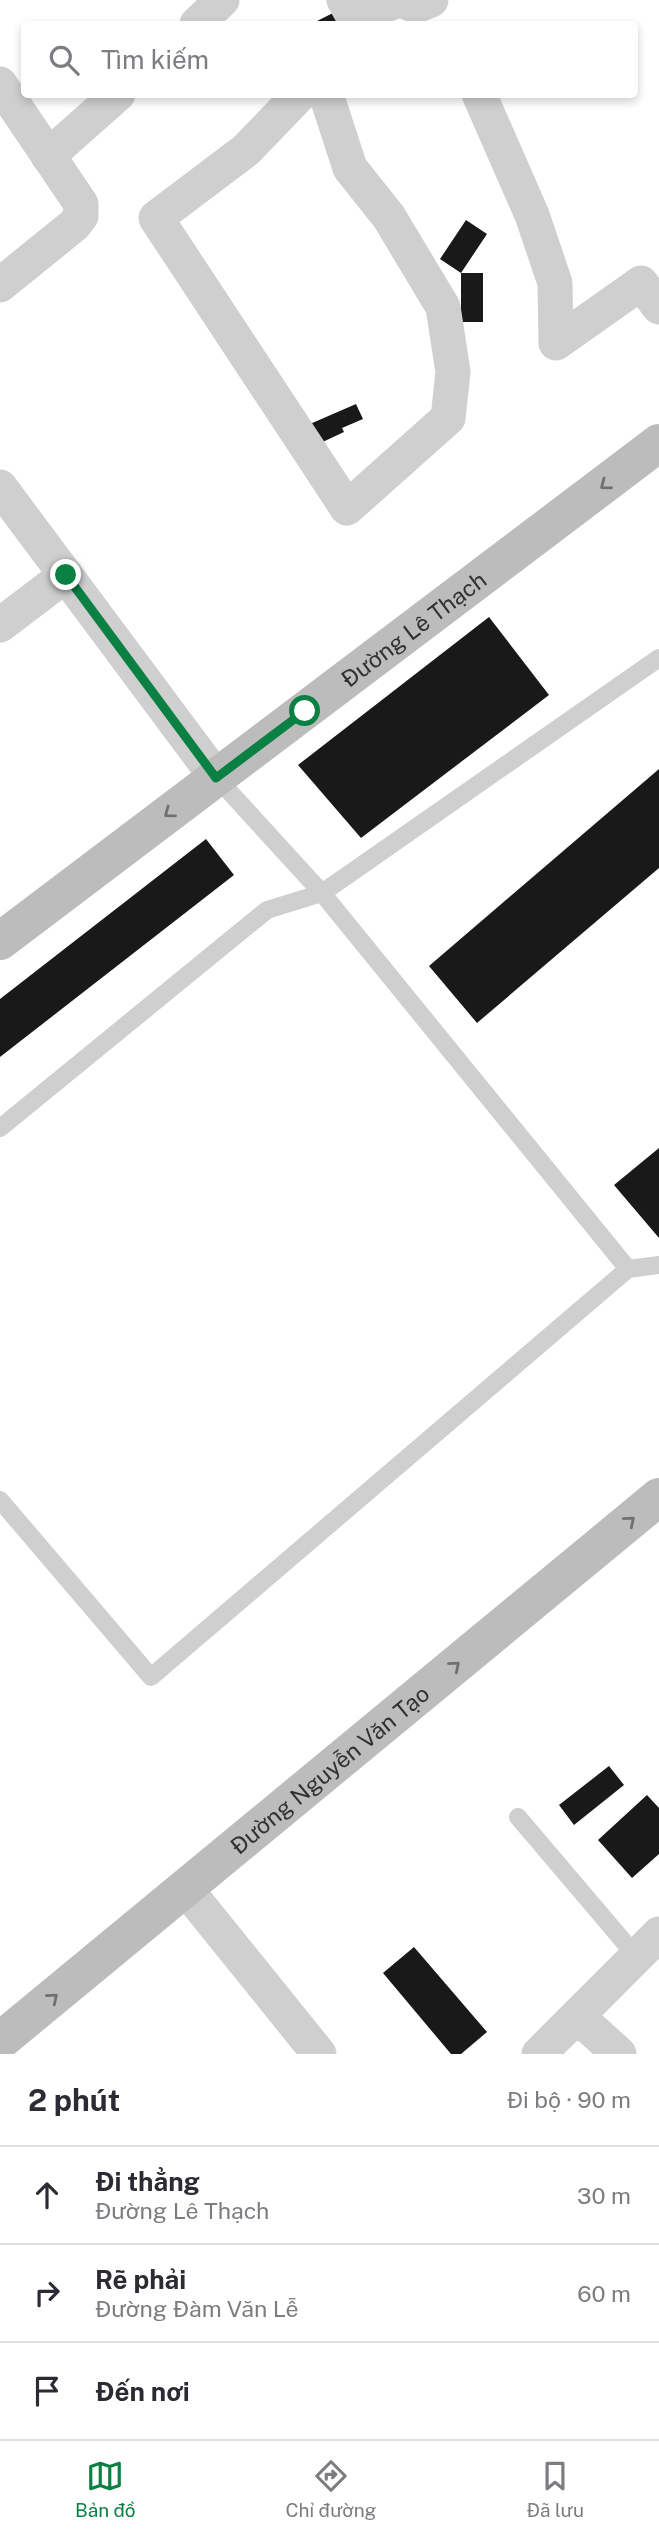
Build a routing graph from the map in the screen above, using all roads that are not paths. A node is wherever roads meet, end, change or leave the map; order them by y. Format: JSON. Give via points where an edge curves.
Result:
{"nodes":[{"id":1,"x":222,"y":0,"type":"edge"},
{"id":2,"x":344,"y":0,"type":"edge"},
{"id":3,"x":401,"y":0,"type":"edge"},
{"id":4,"x":434,"y":0,"type":"edge"},
{"id":5,"x":200,"y":21,"type":"edge"},
{"id":6,"x":445,"y":21,"type":"edge"},
{"id":7,"x":0,"y":84,"type":"edge"},
{"id":8,"x":113,"y":98,"type":"edge"},
{"id":9,"x":296,"y":98,"type":"edge"},
{"id":10,"x":327,"y":98,"type":"edge"},
{"id":11,"x":481,"y":98,"type":"edge"},
{"id":12,"x":48,"y":156,"type":"junction"},
{"id":13,"x":0,"y":285,"type":"edge"},
{"id":14,"x":653,"y":287,"type":"edge"},
{"id":15,"x":659,"y":443,"type":"edge"},
{"id":16,"x":0,"y":487,"type":"edge"},
{"id":17,"x":66,"y":575,"type":"junction"},
{"id":18,"x":0,"y":625,"type":"edge"},
{"id":19,"x":659,"y":658,"type":"edge"},
{"id":20,"x":216,"y":778,"type":"junction"},
{"id":21,"x":322,"y":893,"type":"junction"},
{"id":22,"x":0,"y":941,"type":"edge"},
{"id":23,"x":0,"y":1128,"type":"edge"},
{"id":24,"x":659,"y":1265,"type":"edge"},
{"id":25,"x":628,"y":1269,"type":"junction"},
{"id":26,"x":659,"y":1497,"type":"edge"},
{"id":27,"x":0,"y":1500,"type":"edge"},
{"id":28,"x":518,"y":1817,"type":"dead end"},
{"id":29,"x":185,"y":1888,"type":"junction"},
{"id":30,"x":648,"y":1945,"type":"edge"},
{"id":31,"x":577,"y":2016,"type":"junction"},
{"id":32,"x":0,"y":2041,"type":"edge"},
{"id":33,"x":318,"y":2054,"type":"edge"},
{"id":34,"x":539,"y":2054,"type":"edge"},
{"id":35,"x":619,"y":2054,"type":"edge"}],
"edges":[{"from":1,"to":5,"type":"street"},
{"from":2,"to":3,"type":"street","via":[[353,16]]},
{"from":3,"to":4,"type":"street","via":[[416,6]]},
{"from":4,"to":6,"type":"street"},
{"from":7,"to":12,"type":"street"},
{"from":8,"to":12,"type":"street"},
{"from":9,"to":10,"type":"street","via":[[246,150],[156,218],[347,508],[448,418],[453,372],[443,307],[389,217],[350,168]]},
{"from":11,"to":14,"type":"street","via":[[555,283],[556,343]]},
{"from":12,"to":13,"type":"street","via":[[80,204],[81,216]]},
{"from":15,"to":20,"type":"street","name":"Đường Lê Thạch","one_way":true},
{"from":16,"to":17,"type":"street"},
{"from":17,"to":18,"type":"street"},
{"from":17,"to":20,"type":"street"},
{"from":19,"to":21,"type":"lane"},
{"from":20,"to":21,"type":"lane"},
{"from":20,"to":22,"type":"street","name":"Đường Lê Thạch","one_way":true},
{"from":21,"to":23,"type":"lane","via":[[267,910]]},
{"from":21,"to":25,"type":"lane"},
{"from":24,"to":25,"type":"lane"},
{"from":25,"to":27,"type":"lane","via":[[150,1677]]},
{"from":29,"to":26,"type":"street","name":"Đường Nguyễn Văn Tạo","one_way":true},
{"from":28,"to":30,"type":"lane"},
{"from":32,"to":29,"type":"street","name":"Đường Nguyễn Văn Tạo","one_way":true},
{"from":29,"to":33,"type":"street"},
{"from":30,"to":31,"type":"street"},
{"from":31,"to":34,"type":"street"},
{"from":31,"to":35,"type":"street"}]}
